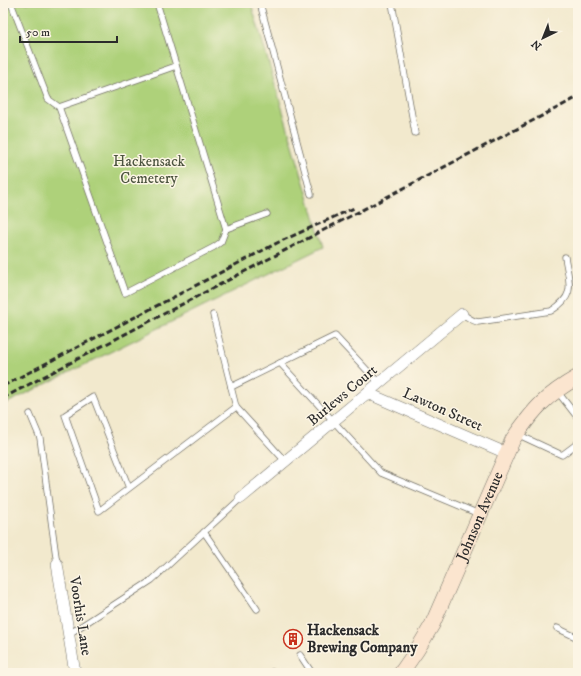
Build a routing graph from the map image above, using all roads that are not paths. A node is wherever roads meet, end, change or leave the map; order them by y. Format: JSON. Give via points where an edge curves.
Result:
{"nodes":[{"id":1,"x":11,"y":3,"type":"edge"},
{"id":2,"x":157,"y":3,"type":"edge"},
{"id":3,"x":260,"y":3,"type":"edge"},
{"id":4,"x":392,"y":3,"type":"edge"},
{"id":5,"x":176,"y":66,"type":"junction"},
{"id":6,"x":59,"y":107,"type":"junction"},
{"id":7,"x":414,"y":133,"type":"dead end"},
{"id":8,"x":310,"y":194,"type":"dead end"},
{"id":9,"x":267,"y":214,"type":"dead end"},
{"id":10,"x":226,"y":229,"type":"junction"},
{"id":11,"x":565,"y":256,"type":"dead end"},
{"id":12,"x":462,"y":314,"type":"joint"},
{"id":13,"x":212,"y":315,"type":"dead end"},
{"id":14,"x":280,"y":363,"type":"junction"},
{"id":15,"x":576,"y":381,"type":"edge"},
{"id":16,"x":378,"y":383,"type":"junction"},
{"id":17,"x":231,"y":388,"type":"junction"},
{"id":18,"x":556,"y":390,"type":"junction"},
{"id":19,"x":367,"y":393,"type":"junction"},
{"id":20,"x":236,"y":407,"type":"junction"},
{"id":21,"x":30,"y":414,"type":"dead end"},
{"id":22,"x":578,"y":418,"type":"edge"},
{"id":23,"x":333,"y":422,"type":"junction"},
{"id":24,"x":516,"y":434,"type":"junction"},
{"id":25,"x":578,"y":443,"type":"edge"},
{"id":26,"x":506,"y":453,"type":"junction"},
{"id":27,"x":285,"y":461,"type":"junction"},
{"id":28,"x":129,"y":488,"type":"junction"},
{"id":29,"x":241,"y":498,"type":"joint"},
{"id":30,"x":480,"y":514,"type":"junction"},
{"id":31,"x":204,"y":532,"type":"junction"},
{"id":32,"x":57,"y":564,"type":"joint"},
{"id":33,"x":257,"y":609,"type":"dead end"},
{"id":34,"x":557,"y":628,"type":"dead end"},
{"id":35,"x":68,"y":634,"type":"junction"},
{"id":36,"x":578,"y":638,"type":"edge"},
{"id":37,"x":300,"y":655,"type":"dead end"},
{"id":38,"x":75,"y":673,"type":"edge"},
{"id":39,"x":312,"y":673,"type":"edge"},
{"id":40,"x":401,"y":673,"type":"edge"}],
"edges":[{"from":1,"to":6,"type":"lane","via":[[48,99]]},
{"from":2,"to":5,"type":"lane"},
{"from":3,"to":8,"type":"lane"},
{"from":4,"to":7,"type":"lane"},
{"from":5,"to":6,"type":"lane"},
{"from":5,"to":10,"type":"lane"},
{"from":6,"to":10,"type":"lane","via":[[125,293],[214,247],[221,242]]},
{"from":9,"to":10,"type":"lane"},
{"from":11,"to":12,"type":"lane","via":[[570,291],[561,305],[551,311],[478,322]]},
{"from":12,"to":16,"type":"street","name":"Burlews Court"},
{"from":13,"to":17,"type":"lane"},
{"from":14,"to":16,"type":"lane","via":[[336,336]]},
{"from":14,"to":17,"type":"lane"},
{"from":14,"to":23,"type":"lane"},
{"from":15,"to":18,"type":"main road","name":"Johnson Avenue"},
{"from":16,"to":19,"type":"street","name":"Burlews Court"},
{"from":17,"to":20,"type":"lane"},
{"from":18,"to":22,"type":"lane"},
{"from":18,"to":24,"type":"main road","name":"Johnson Avenue","via":[[543,400]]},
{"from":19,"to":23,"type":"street","name":"Burlews Court"},
{"from":19,"to":26,"type":"street","name":"Lawton Street"},
{"from":20,"to":27,"type":"lane"},
{"from":20,"to":28,"type":"lane"},
{"from":21,"to":32,"type":"lane","via":[[40,438]]},
{"from":23,"to":27,"type":"street","name":"Burlews Court"},
{"from":23,"to":30,"type":"lane","via":[[381,473]]},
{"from":24,"to":25,"type":"lane","via":[[562,455]]},
{"from":24,"to":26,"type":"main road","name":"Johnson Avenue"},
{"from":26,"to":30,"type":"main road","name":"Johnson Avenue"},
{"from":27,"to":29,"type":"street","name":"Burlews Court"},
{"from":28,"to":28,"type":"lane","via":[[99,511],[65,415],[93,397]]},
{"from":29,"to":31,"type":"lane"},
{"from":30,"to":40,"type":"main road","name":"Johnson Avenue","via":[[432,625]]},
{"from":31,"to":33,"type":"lane"},
{"from":31,"to":35,"type":"lane","via":[[152,580]]},
{"from":32,"to":35,"type":"street","name":"Voorhis Lane"},
{"from":34,"to":36,"type":"lane"},
{"from":35,"to":38,"type":"street","name":"Voorhis Lane"},
{"from":37,"to":39,"type":"lane"}]}
